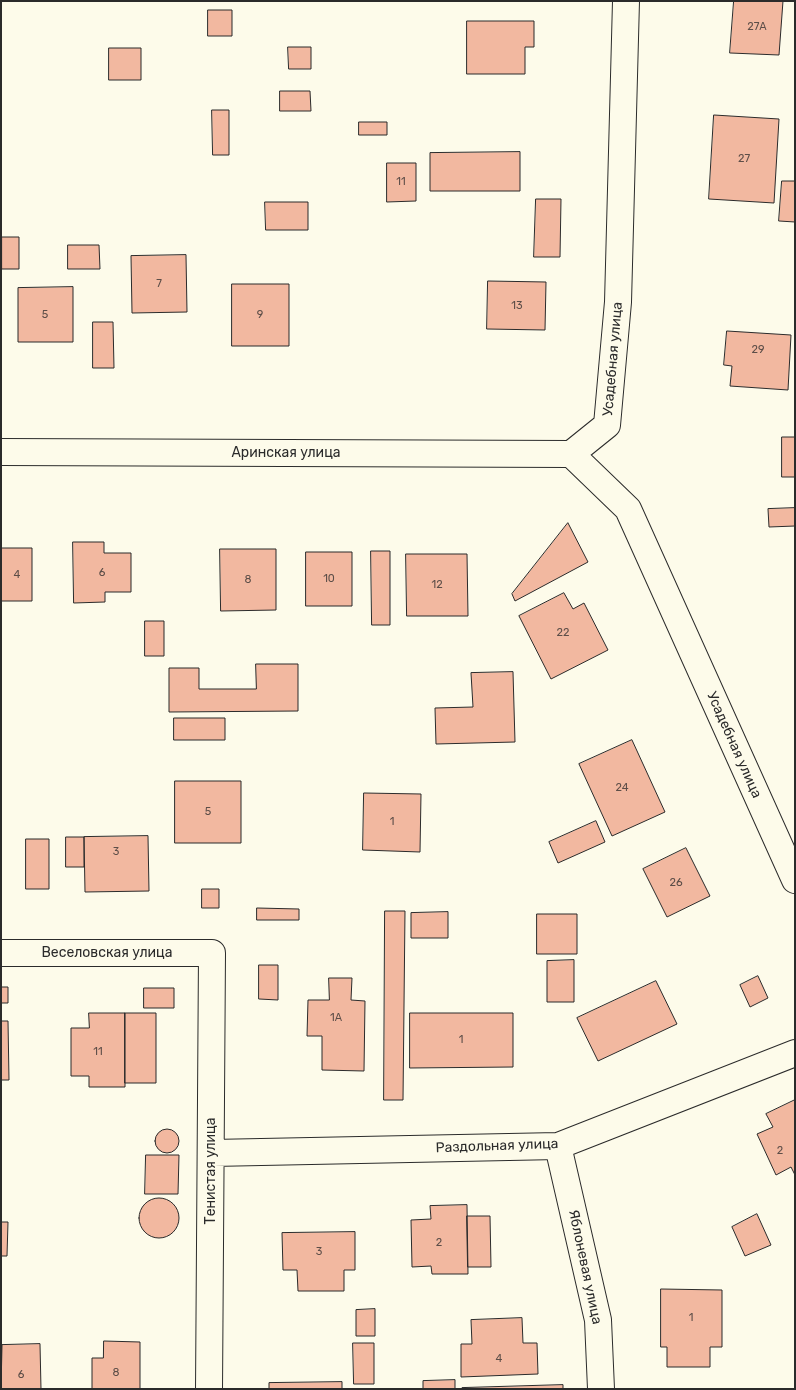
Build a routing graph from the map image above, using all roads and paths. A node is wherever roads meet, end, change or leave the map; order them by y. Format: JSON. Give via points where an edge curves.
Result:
{"nodes":[{"id":1,"x":626,"y":1,"type":"edge"},
{"id":2,"x":1,"y":452,"type":"edge"},
{"id":3,"x":571,"y":454,"type":"junction"},
{"id":4,"x":795,"y":880,"type":"edge"},
{"id":5,"x":1,"y":953,"type":"edge"},
{"id":6,"x":212,"y":953,"type":"joint"},
{"id":7,"x":795,"y":1053,"type":"edge"},
{"id":8,"x":558,"y":1146,"type":"junction"},
{"id":9,"x":212,"y":1153,"type":"junction"},
{"id":10,"x":209,"y":1389,"type":"edge"},
{"id":11,"x":601,"y":1389,"type":"edge"}],
"edges":[{"from":1,"to":3,"type":"street","name":"Усадебная улица","via":[[618,302],[607,425]]},
{"from":2,"to":3,"type":"street","name":"Аринская улица"},
{"from":3,"to":4,"type":"street","name":"Усадебная улица","via":[[628,510]]},
{"from":5,"to":6,"type":"street","name":"Веселовская улица"},
{"from":6,"to":9,"type":"street","name":"Тенистая улица"},
{"from":7,"to":8,"type":"street","name":"Раздольная улица"},
{"from":8,"to":9,"type":"street","name":"Раздольная улица"},
{"from":8,"to":11,"type":"street","name":"Яблоневая улица","via":[[598,1320]]},
{"from":9,"to":10,"type":"street","name":"Тенистая улица"}]}
